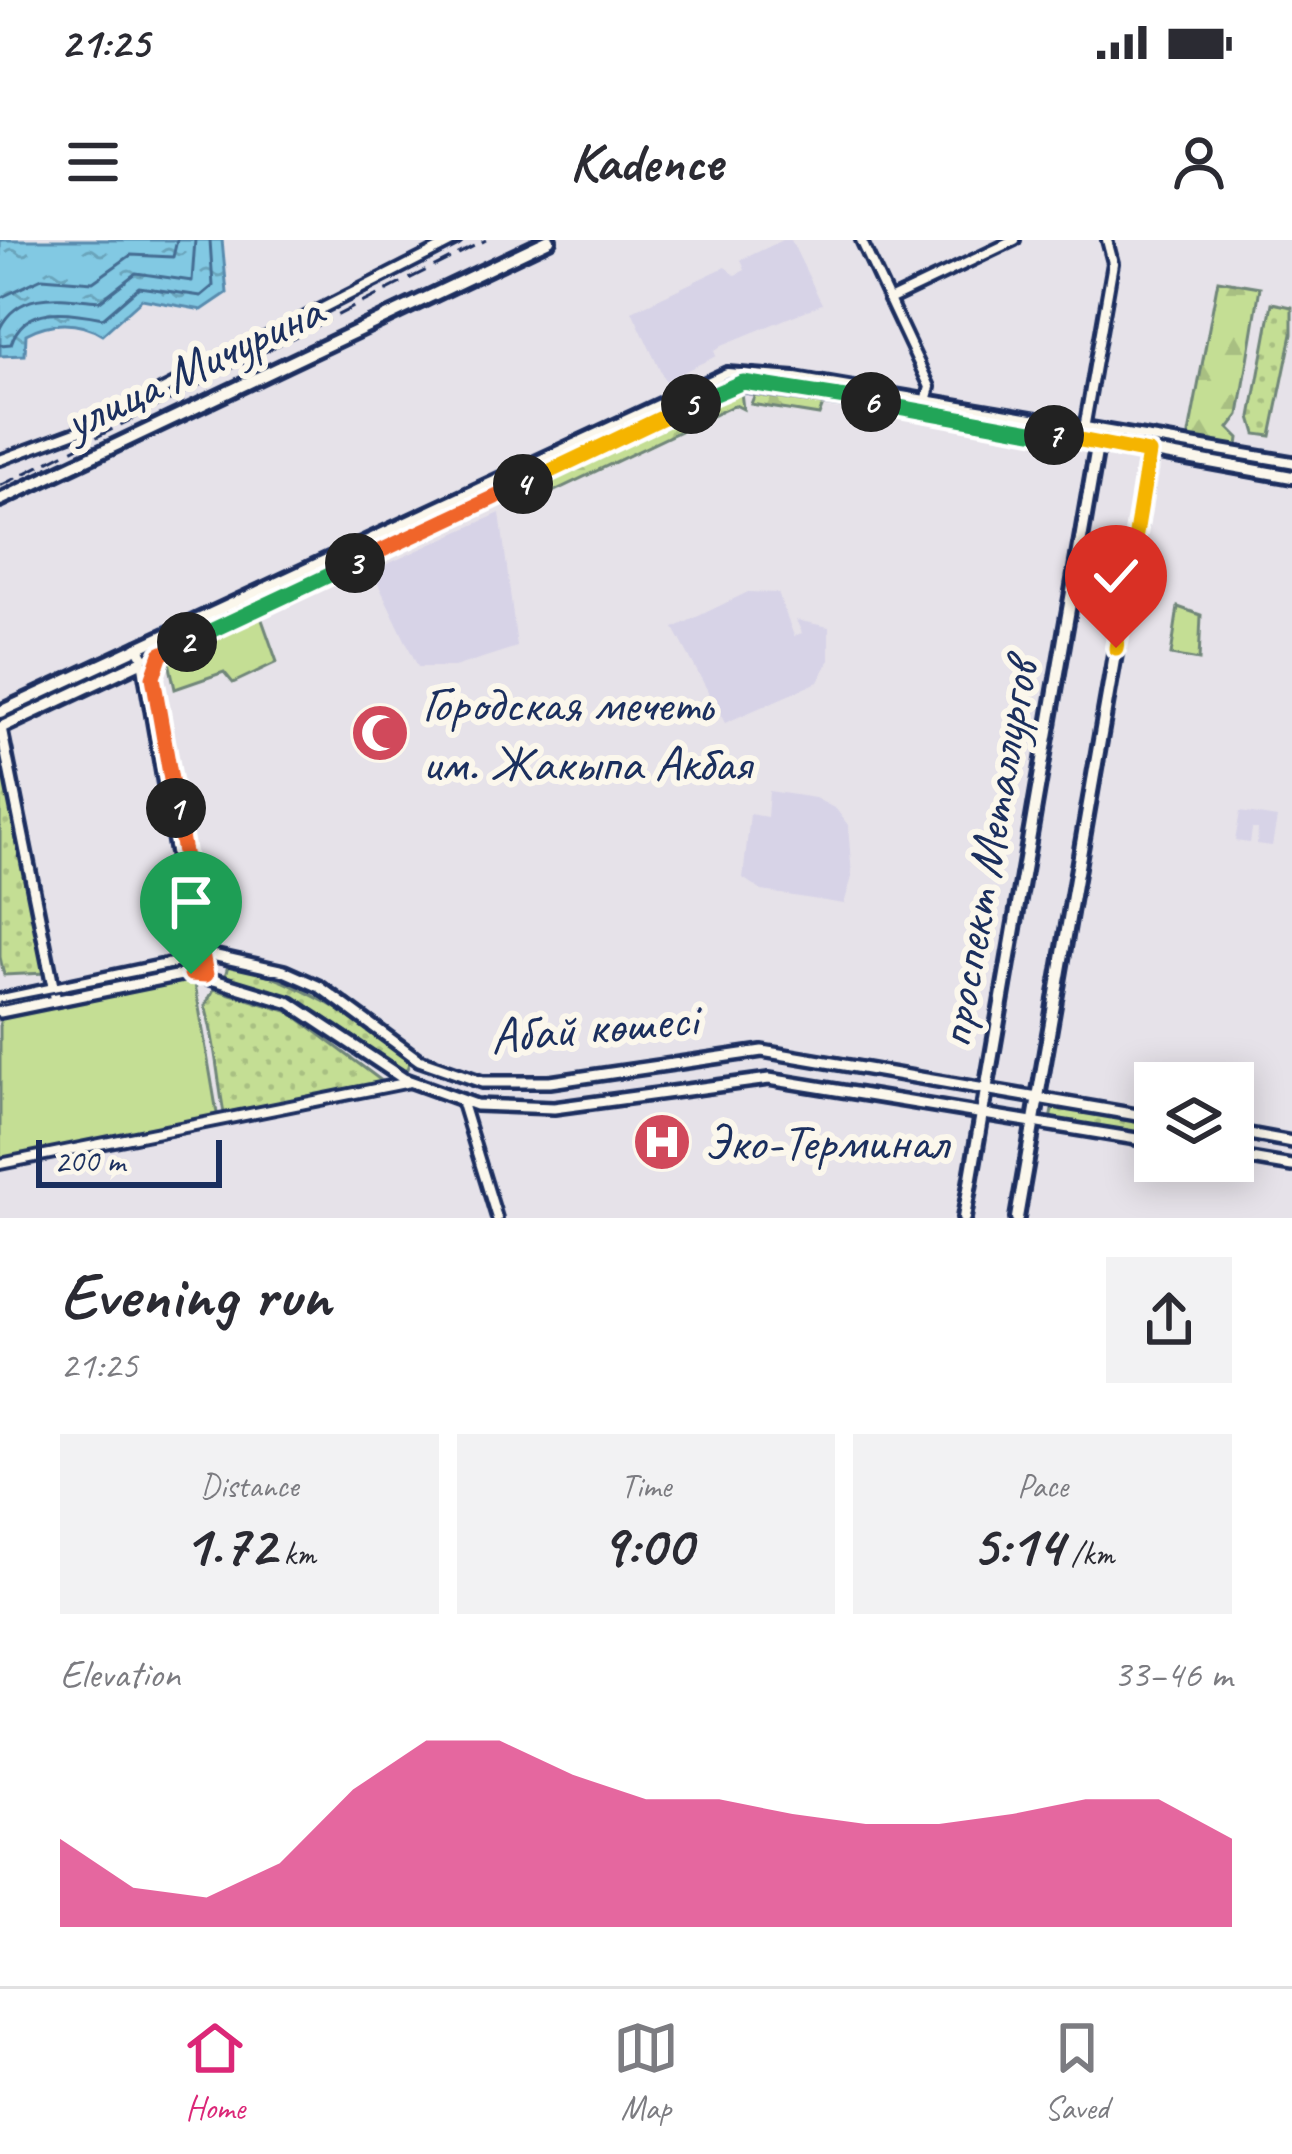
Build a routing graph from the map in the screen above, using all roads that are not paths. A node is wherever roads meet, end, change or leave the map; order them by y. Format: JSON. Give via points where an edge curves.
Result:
{"nodes":[{"id":1,"x":456,"y":240,"type":"edge"},
{"id":2,"x":549,"y":240,"type":"edge"},
{"id":3,"x":861,"y":240,"type":"edge"},
{"id":4,"x":1015,"y":240,"type":"edge"},
{"id":5,"x":1107,"y":240,"type":"edge"},
{"id":6,"x":890,"y":300,"type":"junction"},
{"id":7,"x":926,"y":401,"type":"junction"},
{"id":8,"x":1084,"y":429,"type":"junction"},
{"id":9,"x":1098,"y":438,"type":"junction"},
{"id":10,"x":1151,"y":447,"type":"junction"},
{"id":11,"x":0,"y":460,"type":"edge"},
{"id":12,"x":1292,"y":464,"type":"edge"},
{"id":13,"x":1292,"y":477,"type":"edge"},
{"id":14,"x":0,"y":500,"type":"edge"},
{"id":15,"x":138,"y":647,"type":"junction"},
{"id":16,"x":161,"y":654,"type":"junction"},
{"id":17,"x":143,"y":663,"type":"junction"},
{"id":18,"x":129,"y":669,"type":"junction"},
{"id":19,"x":147,"y":677,"type":"junction"},
{"id":20,"x":0,"y":712,"type":"edge"},
{"id":21,"x":0,"y":727,"type":"edge"},
{"id":22,"x":196,"y":939,"type":"junction"},
{"id":23,"x":204,"y":956,"type":"junction"},
{"id":24,"x":229,"y":957,"type":"junction"},
{"id":25,"x":184,"y":962,"type":"junction"},
{"id":26,"x":206,"y":975,"type":"junction"},
{"id":27,"x":54,"y":995,"type":"junction"},
{"id":28,"x":0,"y":1000,"type":"edge"},
{"id":29,"x":0,"y":1012,"type":"edge"},
{"id":30,"x":412,"y":1082,"type":"junction"},
{"id":31,"x":482,"y":1082,"type":"junction"},
{"id":32,"x":986,"y":1090,"type":"junction"},
{"id":33,"x":1038,"y":1098,"type":"junction"},
{"id":34,"x":460,"y":1100,"type":"junction"},
{"id":35,"x":476,"y":1105,"type":"junction"},
{"id":36,"x":982,"y":1114,"type":"junction"},
{"id":37,"x":1134,"y":1114,"type":"edge"},
{"id":38,"x":1034,"y":1121,"type":"junction"},
{"id":39,"x":1254,"y":1135,"type":"edge"},
{"id":40,"x":1134,"y":1138,"type":"edge"},
{"id":41,"x":1292,"y":1142,"type":"edge"},
{"id":42,"x":1254,"y":1160,"type":"edge"},
{"id":43,"x":0,"y":1164,"type":"edge"},
{"id":44,"x":1292,"y":1166,"type":"edge"},
{"id":45,"x":496,"y":1218,"type":"edge"},
{"id":46,"x":964,"y":1218,"type":"edge"},
{"id":47,"x":1017,"y":1218,"type":"edge"}],
"edges":[{"from":1,"to":11,"type":"street","via":[[92,426]]},
{"from":2,"to":14,"type":"main road","name":"улица Мичурина"},
{"from":3,"to":6,"type":"street"},
{"from":4,"to":6,"type":"street"},
{"from":5,"to":8,"type":"street","via":[[1113,262]]},
{"from":6,"to":7,"type":"street","via":[[930,387]]},
{"from":7,"to":8,"type":"main road"},
{"from":7,"to":15,"type":"main road","via":[[727,374]]},
{"from":8,"to":9,"type":"main road"},
{"from":9,"to":10,"type":"main road"},
{"from":9,"to":16,"type":"main road","via":[[735,383]]},
{"from":9,"to":32,"type":"main road","name":"проспект Металлургов"},
{"from":10,"to":12,"type":"main road"},
{"from":10,"to":13,"type":"main road"},
{"from":10,"to":33,"type":"main road","name":"проспект Металлургов"},
{"from":15,"to":17,"type":"street"},
{"from":15,"to":20,"type":"main road"},
{"from":16,"to":17,"type":"main road"},
{"from":16,"to":19,"type":"main road"},
{"from":17,"to":18,"type":"main road"},
{"from":17,"to":19,"type":"street"},
{"from":18,"to":19,"type":"main road"},
{"from":18,"to":21,"type":"main road"},
{"from":19,"to":22,"type":"street"},
{"from":21,"to":27,"type":"street"},
{"from":22,"to":23,"type":"street"},
{"from":22,"to":24,"type":"street"},
{"from":22,"to":25,"type":"street"},
{"from":23,"to":24,"type":"street","name":"Абай көшесі"},
{"from":23,"to":25,"type":"street","name":"Абай көшесі"},
{"from":23,"to":26,"type":"street"},
{"from":24,"to":31,"type":"street","name":"Абай көшесі","via":[[320,987],[419,1060]]},
{"from":25,"to":27,"type":"street","name":"Абай көшесі"},
{"from":26,"to":27,"type":"street"},
{"from":26,"to":30,"type":"street","name":"Абай көшесі","via":[[309,1012]]},
{"from":27,"to":28,"type":"street","name":"Абай көшесі"},
{"from":27,"to":29,"type":"street"},
{"from":30,"to":34,"type":"street","name":"Абай көшесі"},
{"from":30,"to":43,"type":"street"},
{"from":31,"to":32,"type":"street","name":"Абай көшесі","via":[[550,1082],[762,1052]]},
{"from":31,"to":35,"type":"street"},
{"from":32,"to":33,"type":"street","name":"Абай көшесі"},
{"from":32,"to":36,"type":"main road","name":"проспект Металлургов"},
{"from":33,"to":37,"type":"street","name":"Абай көшесі"},
{"from":33,"to":38,"type":"main road","name":"проспект Металлургов"},
{"from":34,"to":35,"type":"street","name":"Абай көшесі"},
{"from":34,"to":45,"type":"street"},
{"from":35,"to":36,"type":"street","name":"Абай көшесі","via":[[554,1108],[769,1079]]},
{"from":36,"to":38,"type":"street","name":"Абай көшесі"},
{"from":36,"to":46,"type":"main road","name":"проспект Металлургов"},
{"from":38,"to":40,"type":"street","name":"Абай көшесі"},
{"from":38,"to":47,"type":"main road","name":"проспект Металлургов"},
{"from":39,"to":41,"type":"street"},
{"from":42,"to":44,"type":"street"}]}
